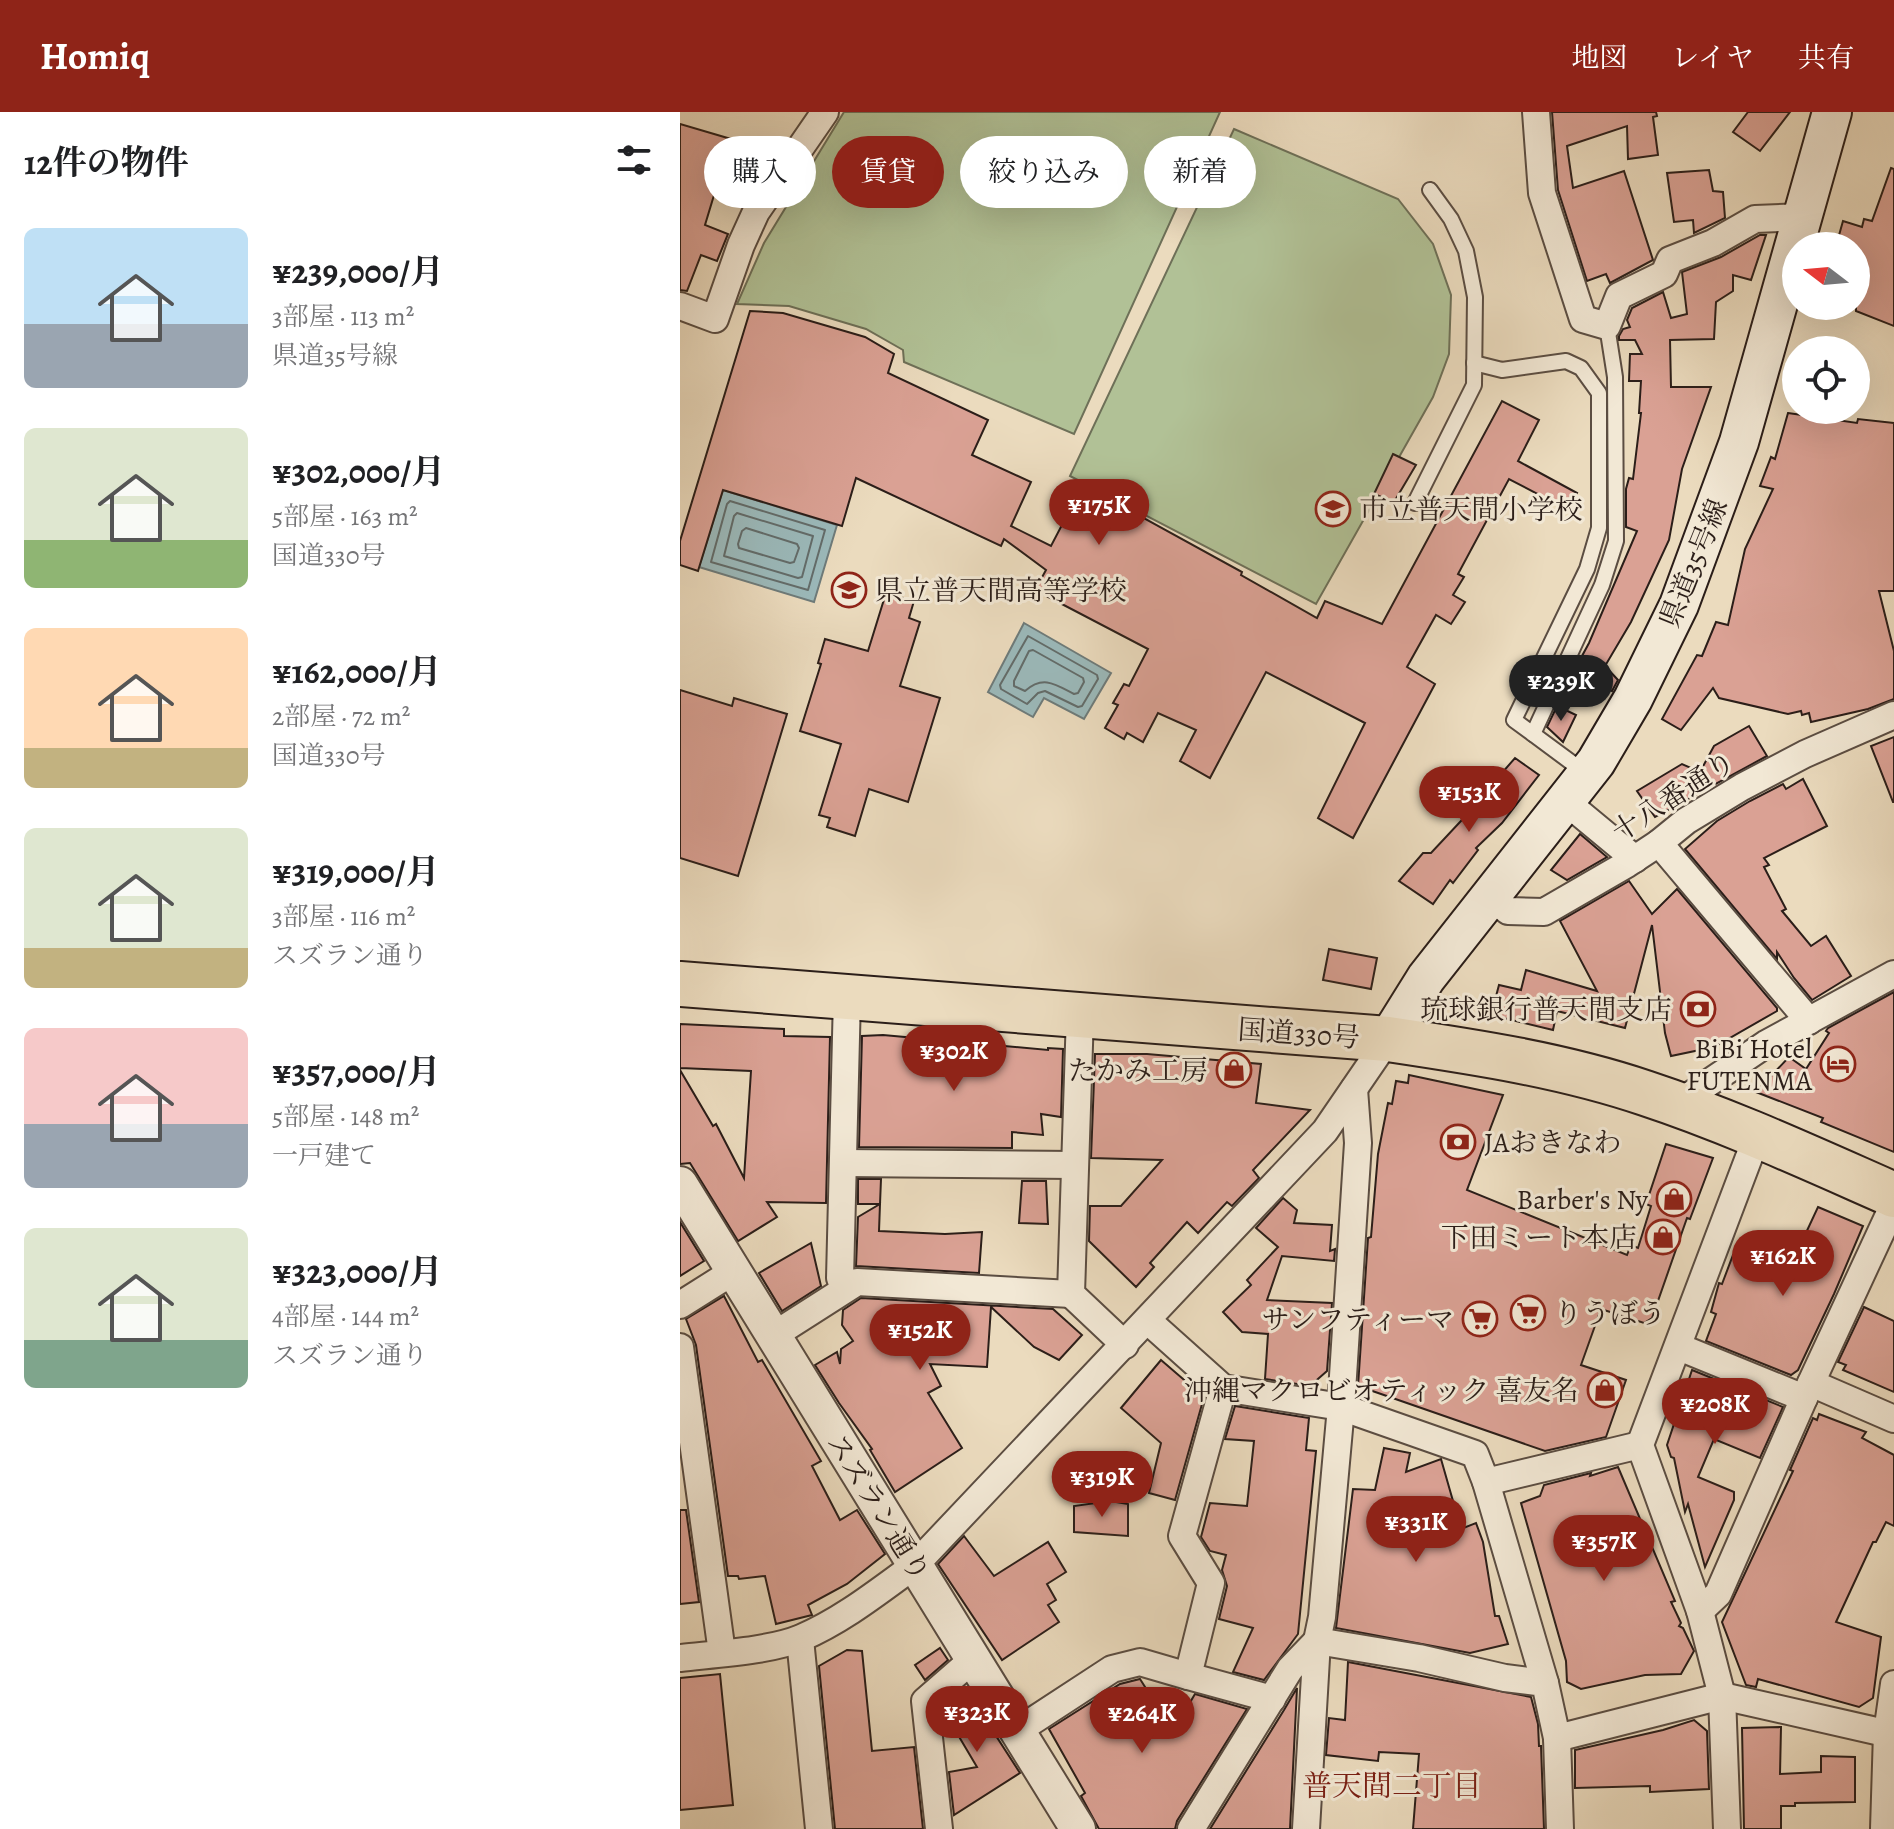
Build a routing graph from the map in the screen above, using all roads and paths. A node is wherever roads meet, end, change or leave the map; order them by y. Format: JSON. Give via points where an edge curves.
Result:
{"nodes":[{"id":1,"x":825,"y":112,"type":"edge"},
{"id":2,"x":1536,"y":112,"type":"edge"},
{"id":3,"x":1832,"y":112,"type":"edge"},
{"id":4,"x":1430,"y":190,"type":"dead end"},
{"id":5,"x":1803,"y":217,"type":"junction"},
{"id":6,"x":680,"y":306,"type":"edge"},
{"id":7,"x":1607,"y":326,"type":"junction"},
{"id":8,"x":1474,"y":363,"type":"junction"},
{"id":9,"x":1415,"y":503,"type":"dead end"},
{"id":10,"x":1894,"y":715,"type":"edge"},
{"id":11,"x":1533,"y":734,"type":"junction"},
{"id":12,"x":1576,"y":788,"type":"junction"},
{"id":13,"x":1659,"y":843,"type":"junction"},
{"id":14,"x":1635,"y":859,"type":"junction"},
{"id":15,"x":1490,"y":895,"type":"junction"},
{"id":16,"x":1894,"y":974,"type":"edge"},
{"id":17,"x":680,"y":984,"type":"edge"},
{"id":18,"x":847,"y":997,"type":"junction"},
{"id":19,"x":1080,"y":1014,"type":"junction"},
{"id":20,"x":1809,"y":1021,"type":"junction"},
{"id":21,"x":1388,"y":1039,"type":"junction"},
{"id":22,"x":1354,"y":1089,"type":"junction"},
{"id":23,"x":1676,"y":1105,"type":"junction"},
{"id":24,"x":1757,"y":1136,"type":"junction"},
{"id":25,"x":843,"y":1163,"type":"junction"},
{"id":26,"x":1075,"y":1165,"type":"junction"},
{"id":27,"x":680,"y":1184,"type":"edge"},
{"id":28,"x":1894,"y":1195,"type":"edge"},
{"id":29,"x":1894,"y":1204,"type":"edge"},
{"id":30,"x":734,"y":1271,"type":"junction"},
{"id":31,"x":844,"y":1288,"type":"junction"},
{"id":32,"x":1071,"y":1294,"type":"junction"},
{"id":33,"x":680,"y":1305,"type":"edge"},
{"id":34,"x":1147,"y":1320,"type":"junction"},
{"id":35,"x":774,"y":1335,"type":"junction"},
{"id":36,"x":1125,"y":1345,"type":"junction"},
{"id":37,"x":680,"y":1347,"type":"edge"},
{"id":38,"x":1679,"y":1347,"type":"junction"},
{"id":39,"x":1223,"y":1388,"type":"junction"},
{"id":40,"x":1808,"y":1390,"type":"junction"},
{"id":41,"x":1341,"y":1407,"type":"junction"},
{"id":42,"x":1894,"y":1419,"type":"edge"},
{"id":43,"x":1640,"y":1445,"type":"junction"},
{"id":44,"x":1486,"y":1482,"type":"junction"},
{"id":45,"x":915,"y":1565,"type":"junction"},
{"id":46,"x":1700,"y":1611,"type":"junction"},
{"id":47,"x":800,"y":1639,"type":"junction"},
{"id":48,"x":1317,"y":1641,"type":"junction"},
{"id":49,"x":722,"y":1653,"type":"junction"},
{"id":50,"x":680,"y":1658,"type":"edge"},
{"id":51,"x":972,"y":1660,"type":"junction"},
{"id":52,"x":1188,"y":1676,"type":"junction"},
{"id":53,"x":1545,"y":1683,"type":"junction"},
{"id":54,"x":1894,"y":1684,"type":"edge"},
{"id":55,"x":1722,"y":1696,"type":"junction"},
{"id":56,"x":1272,"y":1699,"type":"junction"},
{"id":57,"x":1017,"y":1731,"type":"junction"},
{"id":58,"x":1891,"y":1734,"type":"edge"},
{"id":59,"x":1557,"y":1738,"type":"junction"},
{"id":60,"x":819,"y":1829,"type":"edge"},
{"id":61,"x":939,"y":1829,"type":"edge"},
{"id":62,"x":1078,"y":1829,"type":"edge"},
{"id":63,"x":1191,"y":1829,"type":"edge"},
{"id":64,"x":1306,"y":1829,"type":"edge"},
{"id":65,"x":1560,"y":1829,"type":"edge"},
{"id":66,"x":1727,"y":1829,"type":"edge"},
{"id":67,"x":1884,"y":1829,"type":"edge"}],
"edges":[{"from":1,"to":6,"type":"street","via":[[756,212],[715,319]]},
{"from":2,"to":7,"type":"street","via":[[1542,193],[1583,319]]},
{"from":3,"to":5,"type":"main road","name":"県道35号線"},
{"from":4,"to":8,"type":"lane","via":[[1466,251],[1475,297]]},
{"from":5,"to":7,"type":"street","via":[[1755,219],[1670,260],[1664,274],[1619,296]]},
{"from":5,"to":12,"type":"main road","name":"県道35号線","via":[[1739,442],[1679,605],[1633,699]]},
{"from":7,"to":11,"type":"lane","via":[[1615,377],[1616,541],[1602,585]]},
{"from":8,"to":9,"type":"lane","via":[[1474,385]]},
{"from":8,"to":11,"type":"lane","via":[[1502,370],[1566,361],[1581,368],[1599,393],[1599,528],[1587,569],[1514,720]]},
{"from":10,"to":13,"type":"street","name":"十八番通り","via":[[1742,787]]},
{"from":11,"to":12,"type":"lane"},
{"from":12,"to":14,"type":"street"},
{"from":12,"to":15,"type":"main road","name":"県道35号線"},
{"from":13,"to":14,"type":"street","name":"十八番通り"},
{"from":13,"to":20,"type":"street"},
{"from":14,"to":15,"type":"street","name":"十八番通り","via":[[1544,912],[1508,911]]},
{"from":15,"to":21,"type":"main road","name":"県道35号線","via":[[1426,978]]},
{"from":16,"to":20,"type":"street"},
{"from":17,"to":18,"type":"highway","name":"国道330号"},
{"from":18,"to":19,"type":"highway","name":"国道330号"},
{"from":18,"to":25,"type":"street"},
{"from":19,"to":21,"type":"highway","name":"国道330号"},
{"from":19,"to":26,"type":"street"},
{"from":20,"to":23,"type":"street"},
{"from":21,"to":22,"type":"street"},
{"from":21,"to":23,"type":"highway","name":"国道330号","via":[[1535,1063]]},
{"from":22,"to":34,"type":"street","via":[[1325,1131]]},
{"from":22,"to":41,"type":"street","via":[[1358,1143]]},
{"from":23,"to":24,"type":"highway","name":"国道330号"},
{"from":24,"to":28,"type":"highway","name":"国道330号"},
{"from":24,"to":38,"type":"street"},
{"from":25,"to":26,"type":"street"},
{"from":25,"to":31,"type":"street"},
{"from":26,"to":32,"type":"street"},
{"from":27,"to":30,"type":"street","name":"スズラン通り"},
{"from":29,"to":40,"type":"street"},
{"from":30,"to":33,"type":"street"},
{"from":30,"to":35,"type":"street","name":"スズラン通り"},
{"from":31,"to":32,"type":"street","via":[[857,1282]]},
{"from":31,"to":35,"type":"street"},
{"from":32,"to":36,"type":"street"},
{"from":34,"to":36,"type":"street"},
{"from":34,"to":39,"type":"street"},
{"from":35,"to":45,"type":"street","name":"スズラン通り"},
{"from":36,"to":45,"type":"street"},
{"from":37,"to":49,"type":"street"},
{"from":38,"to":40,"type":"street"},
{"from":38,"to":43,"type":"street"},
{"from":39,"to":41,"type":"street"},
{"from":39,"to":52,"type":"street","via":[[1182,1536],[1211,1583]]},
{"from":40,"to":42,"type":"street"},
{"from":40,"to":46,"type":"street","via":[[1718,1594]]},
{"from":41,"to":44,"type":"street","via":[[1475,1454]]},
{"from":41,"to":48,"type":"street"},
{"from":43,"to":44,"type":"street"},
{"from":43,"to":46,"type":"street"},
{"from":44,"to":53,"type":"street"},
{"from":45,"to":47,"type":"street","via":[[851,1611]]},
{"from":45,"to":51,"type":"street","name":"スズラン通り"},
{"from":46,"to":55,"type":"street"},
{"from":47,"to":49,"type":"street"},
{"from":47,"to":60,"type":"street"},
{"from":48,"to":53,"type":"street"},
{"from":48,"to":56,"type":"street","via":[[1290,1669]]},
{"from":48,"to":64,"type":"street"},
{"from":49,"to":50,"type":"street"},
{"from":51,"to":57,"type":"street","name":"スズラン通り"},
{"from":51,"to":61,"type":"street","via":[[925,1701]]},
{"from":52,"to":56,"type":"street"},
{"from":52,"to":57,"type":"street","via":[[1140,1662],[1112,1669]]},
{"from":53,"to":59,"type":"street"},
{"from":54,"to":58,"type":"street"},
{"from":55,"to":58,"type":"street"},
{"from":55,"to":59,"type":"street"},
{"from":55,"to":66,"type":"street"},
{"from":56,"to":63,"type":"street"},
{"from":57,"to":62,"type":"street","name":"スズラン通り"},
{"from":58,"to":67,"type":"street"},
{"from":59,"to":65,"type":"street"}]}
